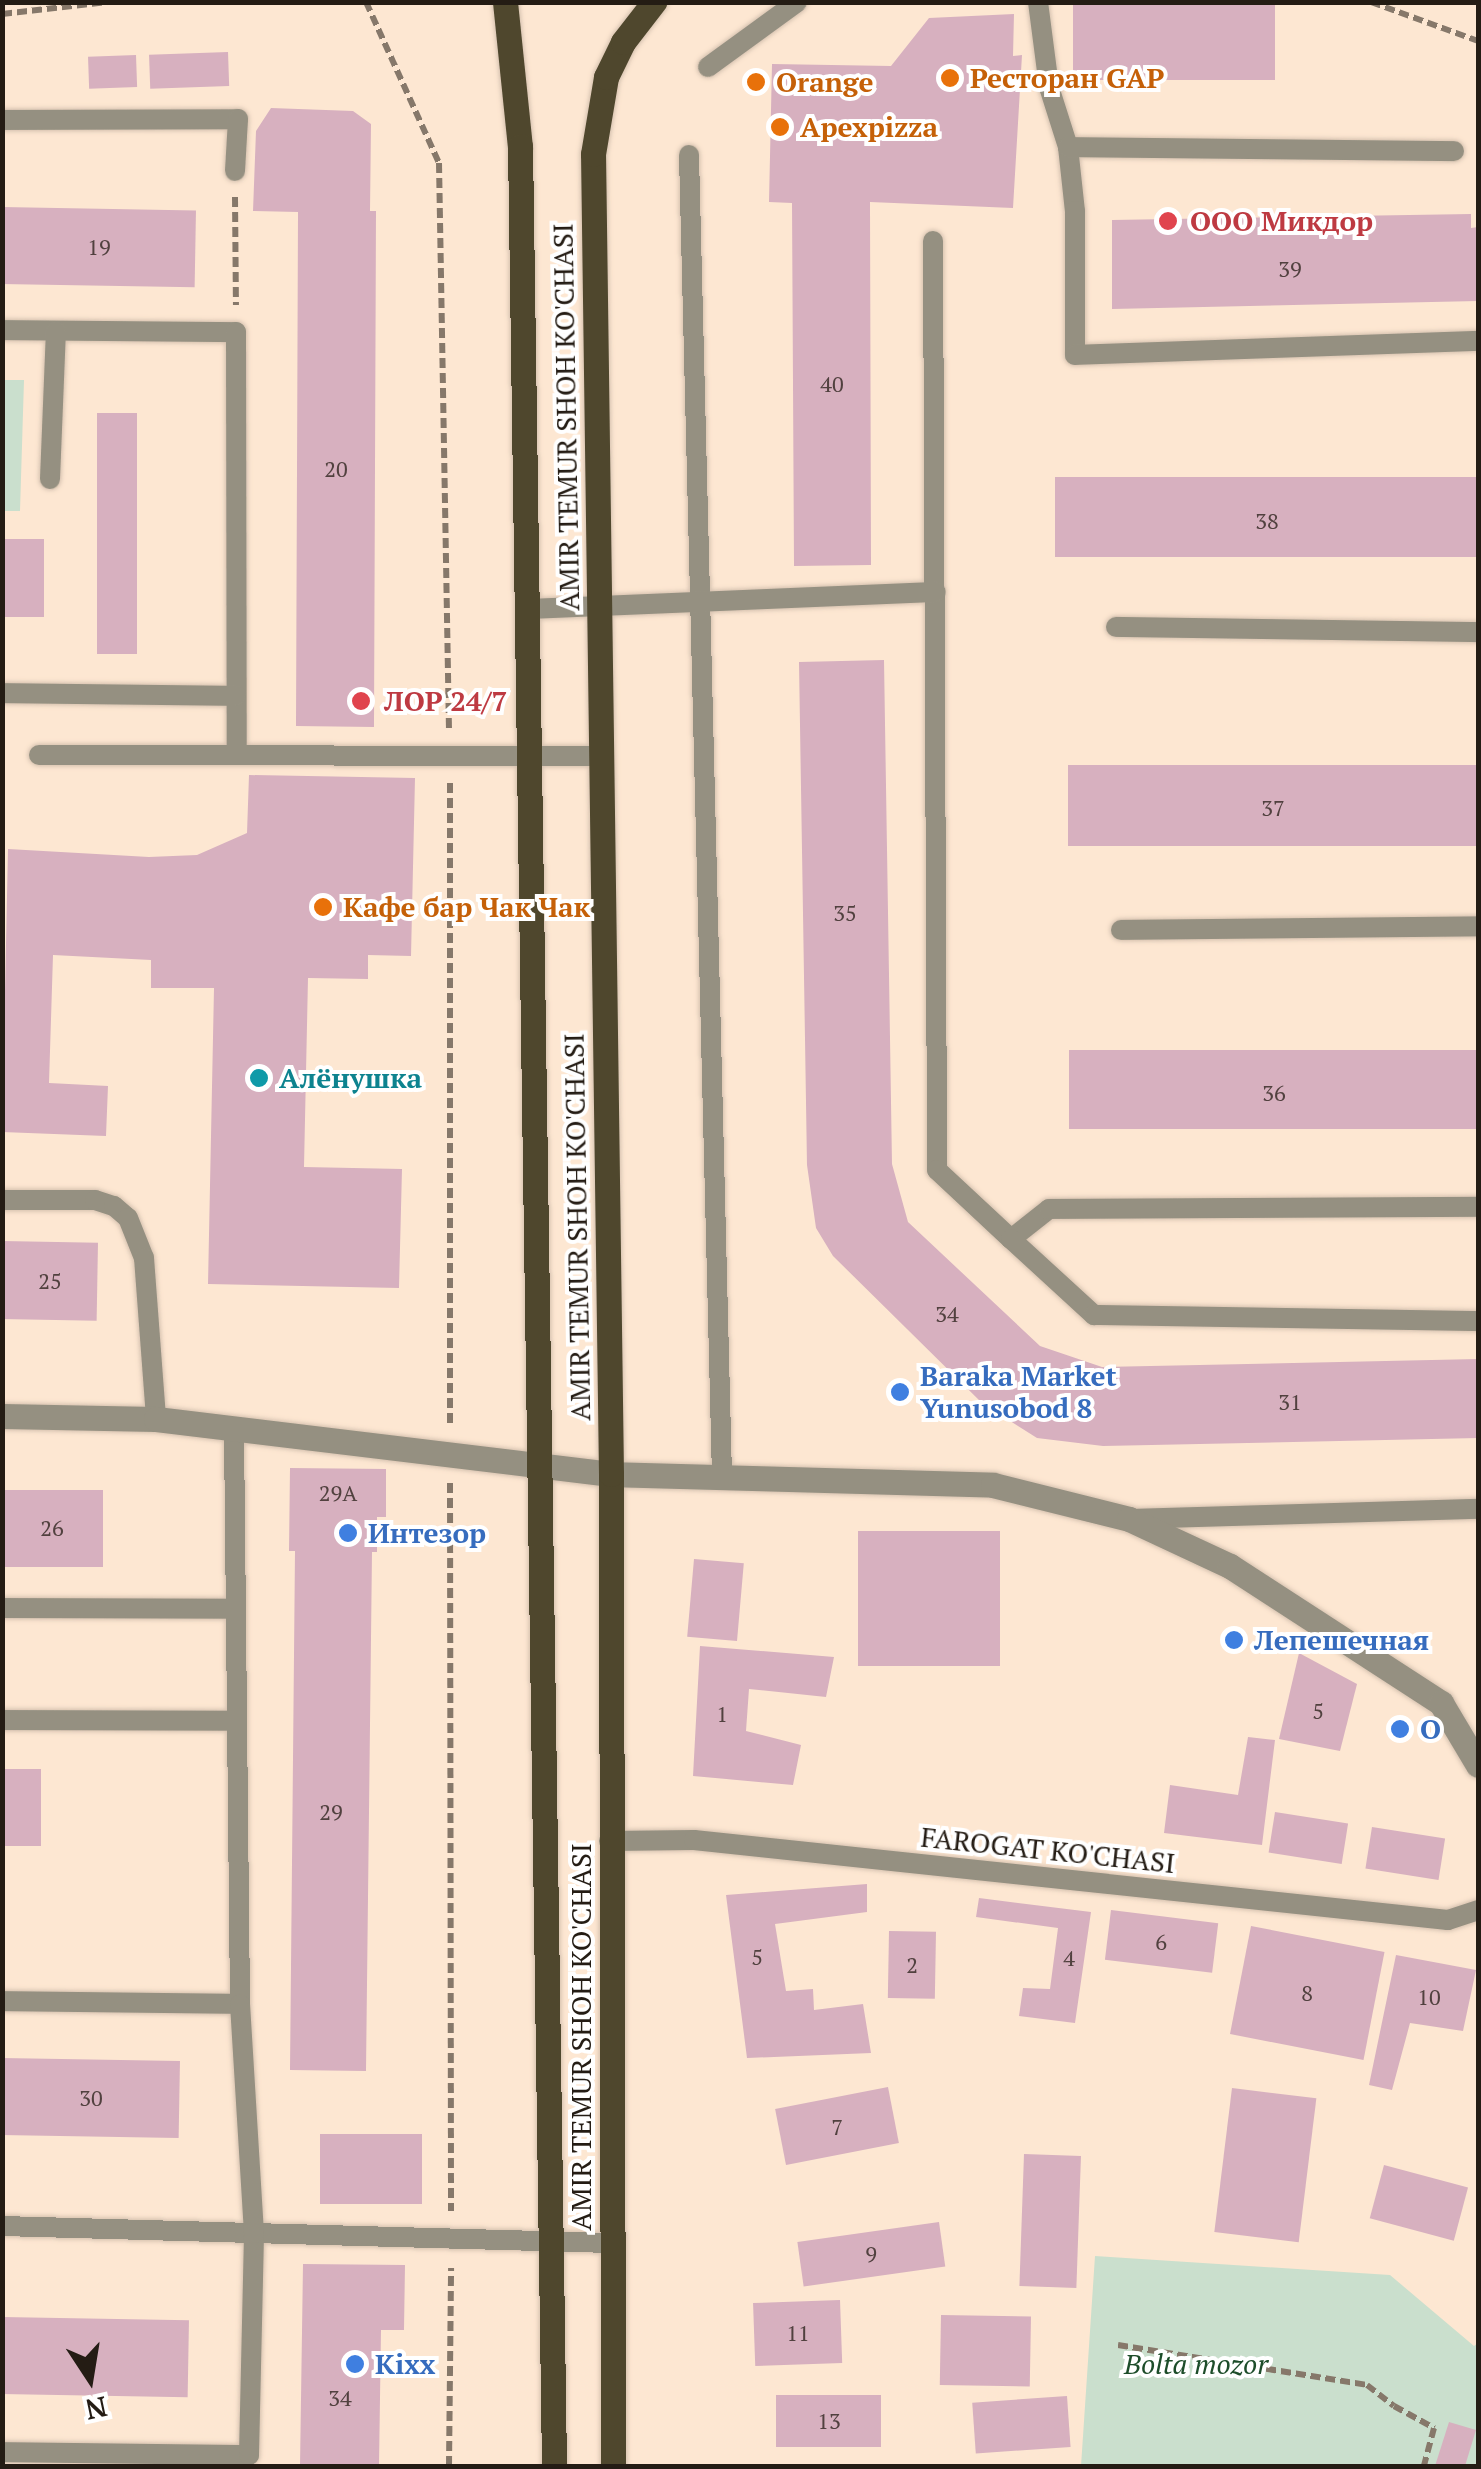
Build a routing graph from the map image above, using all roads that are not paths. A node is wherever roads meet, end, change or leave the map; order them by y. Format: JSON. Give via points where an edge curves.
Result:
{"nodes":[{"id":1,"x":505,"y":2,"type":"edge"},
{"id":2,"x":654,"y":2,"type":"edge"},
{"id":3,"x":797,"y":2,"type":"edge"},
{"id":4,"x":1038,"y":2,"type":"edge"},
{"id":5,"x":708,"y":66,"type":"dead end"},
{"id":6,"x":2,"y":120,"type":"edge"},
{"id":7,"x":1068,"y":147,"type":"junction"},
{"id":8,"x":1454,"y":151,"type":"dead end"},
{"id":9,"x":689,"y":156,"type":"dead end"},
{"id":10,"x":235,"y":171,"type":"road end"},
{"id":11,"x":933,"y":241,"type":"dead end"},
{"id":12,"x":2,"y":330,"type":"edge"},
{"id":13,"x":56,"y":331,"type":"junction"},
{"id":14,"x":1478,"y":341,"type":"edge"},
{"id":15,"x":50,"y":479,"type":"dead end"},
{"id":16,"x":936,"y":592,"type":"junction"},
{"id":17,"x":704,"y":602,"type":"junction"},
{"id":18,"x":598,"y":606,"type":"junction"},
{"id":19,"x":526,"y":609,"type":"junction"},
{"id":20,"x":1116,"y":627,"type":"dead end"},
{"id":21,"x":1478,"y":632,"type":"edge"},
{"id":22,"x":2,"y":693,"type":"edge"},
{"id":23,"x":236,"y":696,"type":"junction"},
{"id":24,"x":39,"y":755,"type":"dead end"},
{"id":25,"x":237,"y":755,"type":"junction"},
{"id":26,"x":529,"y":756,"type":"junction"},
{"id":27,"x":599,"y":756,"type":"junction"},
{"id":28,"x":1478,"y":926,"type":"edge"},
{"id":29,"x":1121,"y":930,"type":"dead end"},
{"id":30,"x":2,"y":1200,"type":"edge"},
{"id":31,"x":1478,"y":1206,"type":"edge"},
{"id":32,"x":1010,"y":1239,"type":"junction"},
{"id":33,"x":1478,"y":1321,"type":"edge"},
{"id":34,"x":2,"y":1416,"type":"edge"},
{"id":35,"x":156,"y":1419,"type":"junction"},
{"id":36,"x":234,"y":1427,"type":"junction"},
{"id":37,"x":539,"y":1464,"type":"junction"},
{"id":38,"x":611,"y":1474,"type":"junction"},
{"id":39,"x":722,"y":1477,"type":"junction"},
{"id":40,"x":1478,"y":1508,"type":"edge"},
{"id":41,"x":1129,"y":1519,"type":"junction"},
{"id":42,"x":2,"y":1608,"type":"edge"},
{"id":43,"x":235,"y":1609,"type":"junction"},
{"id":44,"x":2,"y":1720,"type":"edge"},
{"id":45,"x":234,"y":1721,"type":"junction"},
{"id":46,"x":1478,"y":1766,"type":"edge"},
{"id":47,"x":609,"y":1841,"type":"junction"},
{"id":48,"x":1478,"y":1910,"type":"edge"},
{"id":49,"x":2,"y":2001,"type":"edge"},
{"id":50,"x":240,"y":2004,"type":"junction"},
{"id":51,"x":2,"y":2226,"type":"edge"},
{"id":52,"x":254,"y":2233,"type":"junction"},
{"id":53,"x":551,"y":2242,"type":"junction"},
{"id":54,"x":612,"y":2243,"type":"junction"},
{"id":55,"x":2,"y":2452,"type":"edge"},
{"id":56,"x":249,"y":2461,"type":"edge"},
{"id":57,"x":554,"y":2466,"type":"edge"},
{"id":58,"x":613,"y":2466,"type":"edge"}],
"edges":[{"from":1,"to":19,"type":"main road","name":"AMIR TEMUR SHOH KO'CHASI","via":[[520,146]]},
{"from":2,"to":18,"type":"main road","name":"AMIR TEMUR SHOH KO'CHASI","via":[[606,77],[594,134]]},
{"from":3,"to":5,"type":"lane"},
{"from":4,"to":7,"type":"lane","via":[[1049,87]]},
{"from":6,"to":10,"type":"lane","via":[[238,119]]},
{"from":7,"to":8,"type":"lane"},
{"from":7,"to":14,"type":"lane","via":[[1075,355]]},
{"from":9,"to":17,"type":"lane"},
{"from":11,"to":16,"type":"lane"},
{"from":12,"to":13,"type":"lane"},
{"from":13,"to":15,"type":"lane"},
{"from":13,"to":23,"type":"lane","via":[[236,332]]},
{"from":16,"to":17,"type":"lane"},
{"from":16,"to":32,"type":"lane","via":[[938,1170]]},
{"from":17,"to":18,"type":"lane"},
{"from":17,"to":39,"type":"lane"},
{"from":18,"to":19,"type":"lane"},
{"from":18,"to":27,"type":"main road","name":"AMIR TEMUR SHOH KO'CHASI"},
{"from":19,"to":26,"type":"main road","name":"AMIR TEMUR SHOH KO'CHASI"},
{"from":20,"to":21,"type":"lane"},
{"from":22,"to":23,"type":"lane"},
{"from":23,"to":25,"type":"lane"},
{"from":24,"to":25,"type":"lane"},
{"from":25,"to":26,"type":"lane"},
{"from":26,"to":27,"type":"lane"},
{"from":26,"to":37,"type":"main road","name":"AMIR TEMUR SHOH KO'CHASI"},
{"from":27,"to":38,"type":"main road","name":"AMIR TEMUR SHOH KO'CHASI"},
{"from":28,"to":29,"type":"lane"},
{"from":30,"to":35,"type":"lane","via":[[95,1200],[128,1218],[144,1258]]},
{"from":31,"to":32,"type":"lane","via":[[1049,1210]]},
{"from":32,"to":33,"type":"lane","via":[[1094,1315]]},
{"from":34,"to":35,"type":"street"},
{"from":35,"to":36,"type":"street"},
{"from":36,"to":37,"type":"street"},
{"from":36,"to":43,"type":"lane"},
{"from":37,"to":38,"type":"street"},
{"from":37,"to":53,"type":"main road","name":"AMIR TEMUR SHOH KO'CHASI"},
{"from":38,"to":39,"type":"street"},
{"from":38,"to":47,"type":"main road","name":"AMIR TEMUR SHOH KO'CHASI"},
{"from":39,"to":41,"type":"street","via":[[993,1485]]},
{"from":40,"to":41,"type":"lane"},
{"from":41,"to":46,"type":"street","via":[[1230,1566],[1441,1703]]},
{"from":42,"to":43,"type":"lane"},
{"from":43,"to":45,"type":"lane"},
{"from":44,"to":45,"type":"lane"},
{"from":45,"to":50,"type":"lane"},
{"from":47,"to":48,"type":"lane","name":"FAROGAT KO'CHASI","via":[[694,1840],[1448,1920]]},
{"from":47,"to":54,"type":"main road","name":"AMIR TEMUR SHOH KO'CHASI"},
{"from":49,"to":50,"type":"lane"},
{"from":50,"to":52,"type":"lane"},
{"from":51,"to":52,"type":"lane"},
{"from":52,"to":53,"type":"lane"},
{"from":52,"to":56,"type":"lane"},
{"from":53,"to":54,"type":"lane"},
{"from":53,"to":57,"type":"main road","name":"AMIR TEMUR SHOH KO'CHASI"},
{"from":54,"to":58,"type":"main road","name":"AMIR TEMUR SHOH KO'CHASI"},
{"from":55,"to":56,"type":"lane"}]}
